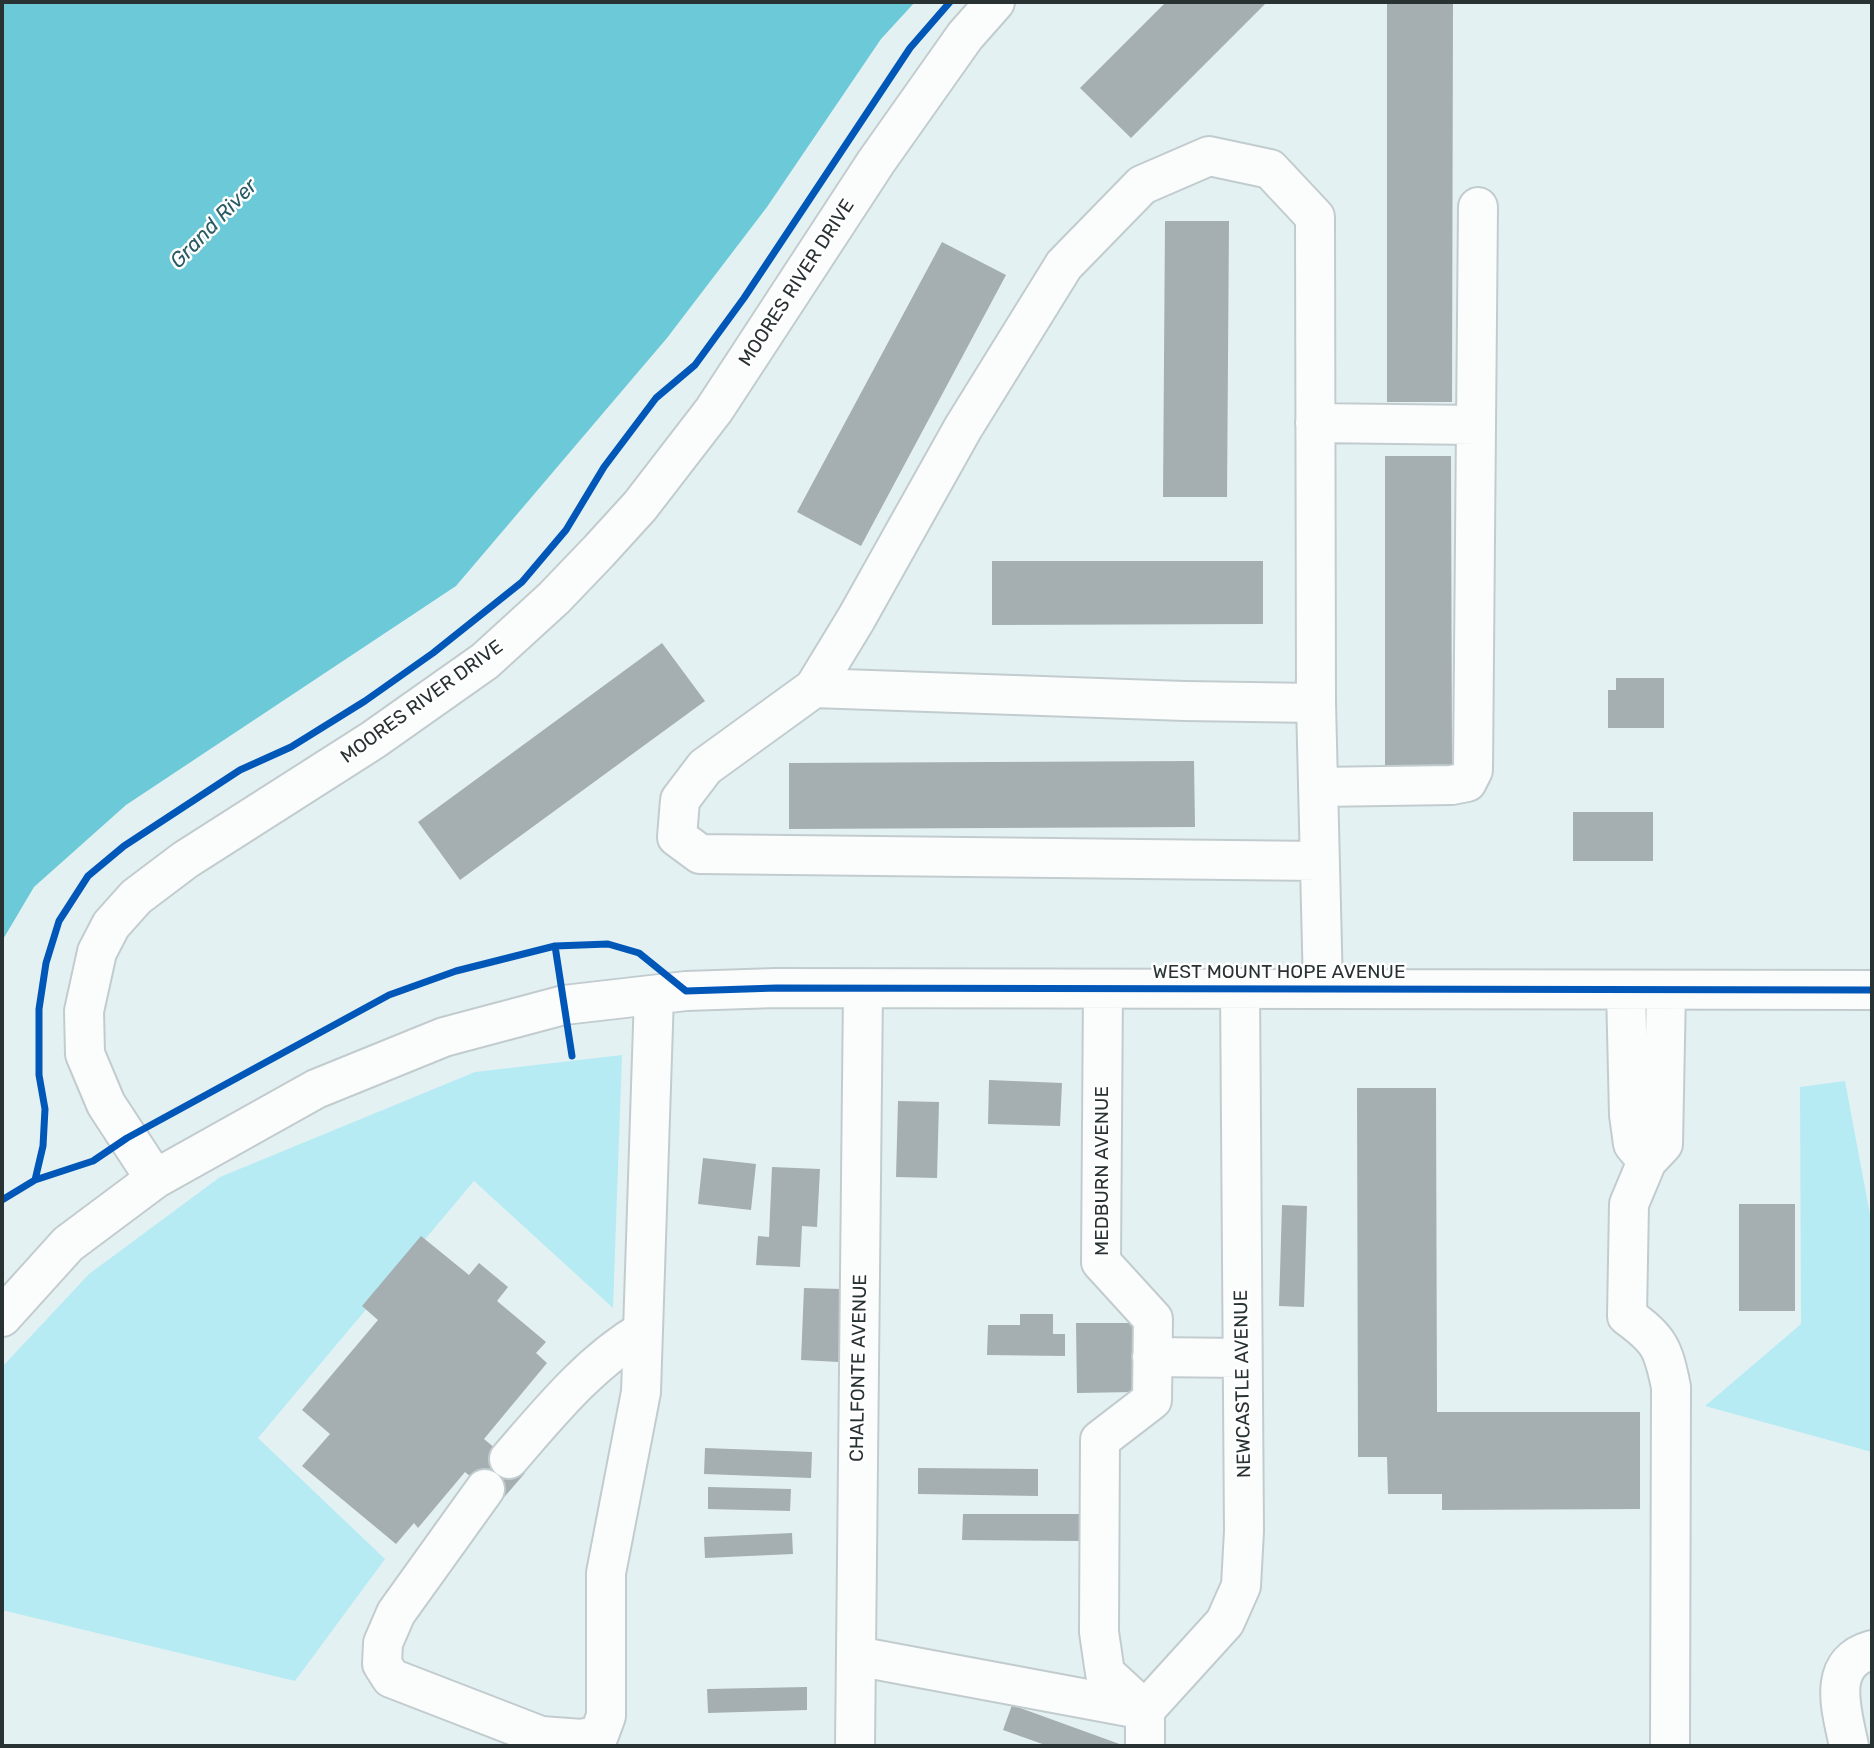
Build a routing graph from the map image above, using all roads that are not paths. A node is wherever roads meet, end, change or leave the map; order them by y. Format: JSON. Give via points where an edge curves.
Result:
{"nodes":[{"id":1,"x":995,"y":2,"type":"edge"},
{"id":2,"x":1478,"y":207,"type":"dead end"},
{"id":3,"x":1315,"y":423,"type":"junction"},
{"id":4,"x":1476,"y":425,"type":"junction"},
{"id":5,"x":814,"y":688,"type":"junction"},
{"id":6,"x":1316,"y":703,"type":"junction"},
{"id":7,"x":1318,"y":787,"type":"junction"},
{"id":8,"x":1319,"y":861,"type":"junction"},
{"id":9,"x":1240,"y":988,"type":"junction"},
{"id":10,"x":1323,"y":988,"type":"junction"},
{"id":11,"x":863,"y":989,"type":"junction"},
{"id":12,"x":1103,"y":989,"type":"junction"},
{"id":13,"x":1626,"y":990,"type":"junction"},
{"id":14,"x":1666,"y":990,"type":"junction"},
{"id":15,"x":1872,"y":990,"type":"edge"},
{"id":16,"x":654,"y":995,"type":"junction"},
{"id":17,"x":1647,"y":1161,"type":"junction"},
{"id":18,"x":155,"y":1179,"type":"junction"},
{"id":19,"x":2,"y":1317,"type":"edge"},
{"id":20,"x":643,"y":1331,"type":"junction"},
{"id":21,"x":1153,"y":1357,"type":"junction"},
{"id":22,"x":1242,"y":1358,"type":"junction"},
{"id":23,"x":509,"y":1459,"type":"dead end"},
{"id":24,"x":485,"y":1489,"type":"dead end"},
{"id":25,"x":1872,"y":1650,"type":"edge"},
{"id":26,"x":856,"y":1656,"type":"junction"},
{"id":27,"x":1145,"y":1728,"type":"edge"},
{"id":28,"x":855,"y":1746,"type":"edge"},
{"id":29,"x":1670,"y":1746,"type":"edge"},
{"id":30,"x":1849,"y":1746,"type":"edge"}],
"edges":[{"from":1,"to":18,"type":"street","name":"MOORES RIVER DRIVE","via":[[965,36],[876,162],[714,410],[640,506],[581,570],[485,661],[373,740],[185,860],[136,897],[111,925],[97,952],[84,1012],[85,1054],[106,1104]]},
{"from":2,"to":4,"type":"street"},
{"from":3,"to":4,"type":"street"},
{"from":3,"to":5,"type":"street","via":[[1315,217],[1270,169],[1209,156],[1142,185],[1064,265],[963,428]]},
{"from":3,"to":6,"type":"street"},
{"from":4,"to":7,"type":"street","via":[[1474,770],[1467,782],[1452,785]]},
{"from":5,"to":6,"type":"street"},
{"from":5,"to":8,"type":"street","via":[[705,767],[680,800],[677,837],[700,854]]},
{"from":6,"to":7,"type":"street"},
{"from":7,"to":8,"type":"street"},
{"from":8,"to":10,"type":"street"},
{"from":9,"to":10,"type":"street","name":"WEST MOUNT HOPE AVENUE"},
{"from":9,"to":12,"type":"street","name":"WEST MOUNT HOPE AVENUE"},
{"from":9,"to":22,"type":"street","name":"NEWCASTLE AVENUE"},
{"from":10,"to":13,"type":"street","name":"WEST MOUNT HOPE AVENUE"},
{"from":11,"to":12,"type":"street","name":"WEST MOUNT HOPE AVENUE"},
{"from":11,"to":16,"type":"street","name":"WEST MOUNT HOPE AVENUE"},
{"from":11,"to":26,"type":"street","name":"CHALFONTE AVENUE"},
{"from":12,"to":21,"type":"street","name":"MEDBURN AVENUE","via":[[1101,1262],[1153,1319]]},
{"from":13,"to":14,"type":"street","name":"WEST MOUNT HOPE AVENUE"},
{"from":13,"to":17,"type":"street","via":[[1629,1115],[1633,1144]]},
{"from":14,"to":15,"type":"street","name":"WEST MOUNT HOPE AVENUE"},
{"from":14,"to":17,"type":"street","via":[[1663,1144]]},
{"from":16,"to":18,"type":"street","name":"WEST MOUNT HOPE AVENUE","via":[[564,1005],[444,1037],[316,1089]]},
{"from":16,"to":20,"type":"street"},
{"from":17,"to":29,"type":"street","via":[[1629,1204],[1627,1316],[1660,1345],[1671,1387]]},
{"from":18,"to":19,"type":"street","via":[[68,1244]]},
{"from":20,"to":23,"type":"street","via":[[599,1363]]},
{"from":20,"to":24,"type":"street","via":[[641,1392],[606,1573],[606,1716],[599,1735],[582,1739],[541,1736],[391,1678],[382,1664],[383,1643],[396,1613]]},
{"from":21,"to":22,"type":"street"},
{"from":21,"to":27,"type":"street","name":"MEDBURN AVENUE","via":[[1153,1400],[1100,1440],[1099,1632],[1105,1673]]},
{"from":22,"to":27,"type":"street","name":"NEWCASTLE AVENUE","via":[[1241,1586],[1224,1622]]},
{"from":25,"to":30,"type":"street","via":[[1846,1667],[1838,1688]]},
{"from":26,"to":27,"type":"street"},
{"from":26,"to":28,"type":"street","name":"CHALFONTE AVENUE"}]}
